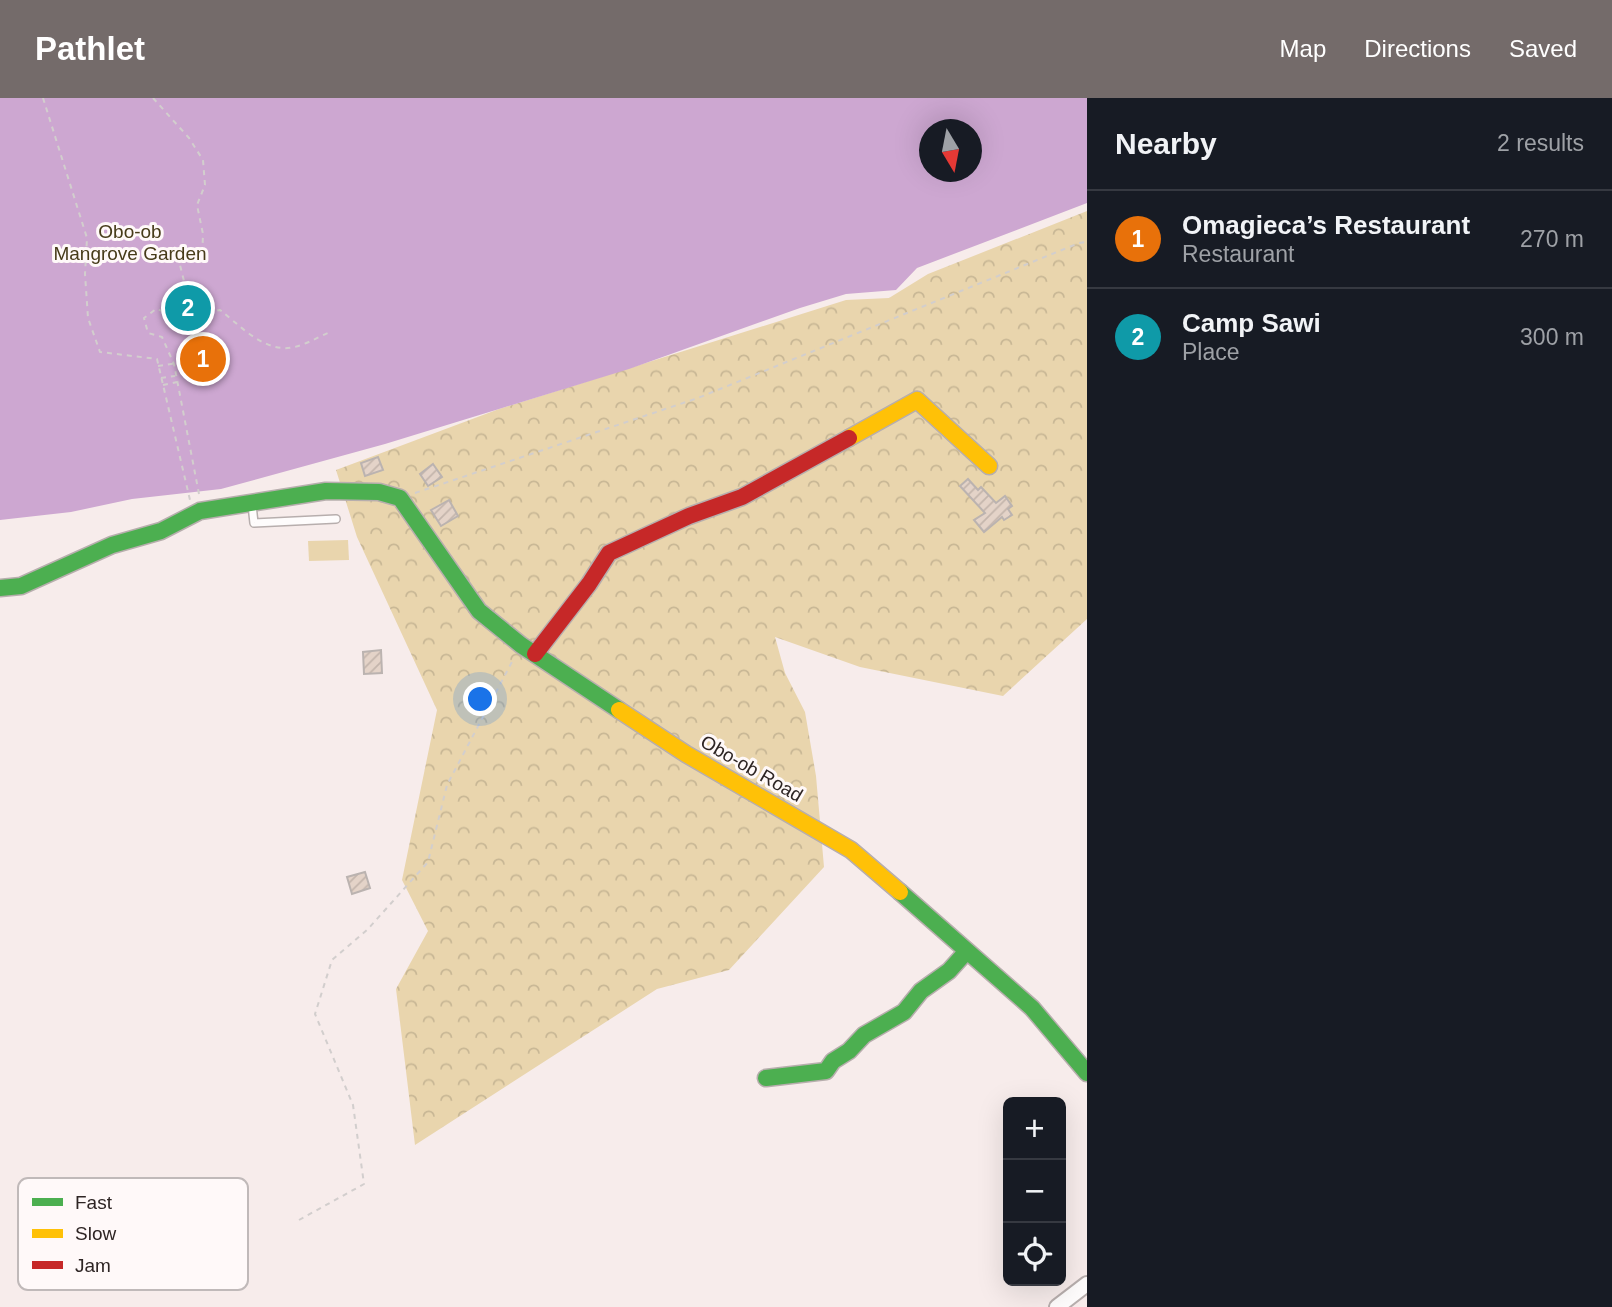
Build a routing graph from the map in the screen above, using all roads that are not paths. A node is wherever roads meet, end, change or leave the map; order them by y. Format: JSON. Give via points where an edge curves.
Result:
{"nodes":[{"id":1,"x":989,"y":466,"type":"dead end"},
{"id":2,"x":252,"y":505,"type":"junction"},
{"id":3,"x":336,"y":519,"type":"dead end"},
{"id":4,"x":0,"y":588,"type":"edge"},
{"id":5,"x":535,"y":654,"type":"junction"},
{"id":6,"x":966,"y":952,"type":"junction"},
{"id":7,"x":1087,"y":1073,"type":"edge"},
{"id":8,"x":766,"y":1078,"type":"dead end"},
{"id":9,"x":1087,"y":1284,"type":"edge"},
{"id":10,"x":1057,"y":1307,"type":"edge"}],
"edges":[{"from":1,"to":5,"type":"street","via":[[917,400],[742,497],[609,553]]},
{"from":2,"to":3,"type":"lane","via":[[254,523]]},
{"from":2,"to":4,"type":"street","via":[[200,511],[21,586]]},
{"from":2,"to":5,"type":"street","name":"Obo-ob Road","via":[[326,491],[379,492],[400,498],[480,611]]},
{"from":5,"to":6,"type":"street","name":"Obo-ob Road","via":[[686,754],[851,850]]},
{"from":6,"to":7,"type":"street","name":"Obo-ob Road","via":[[1032,1008]]},
{"from":6,"to":8,"type":"street","via":[[904,1012],[864,1035],[826,1071]]},
{"from":9,"to":10,"type":"street"}]}
